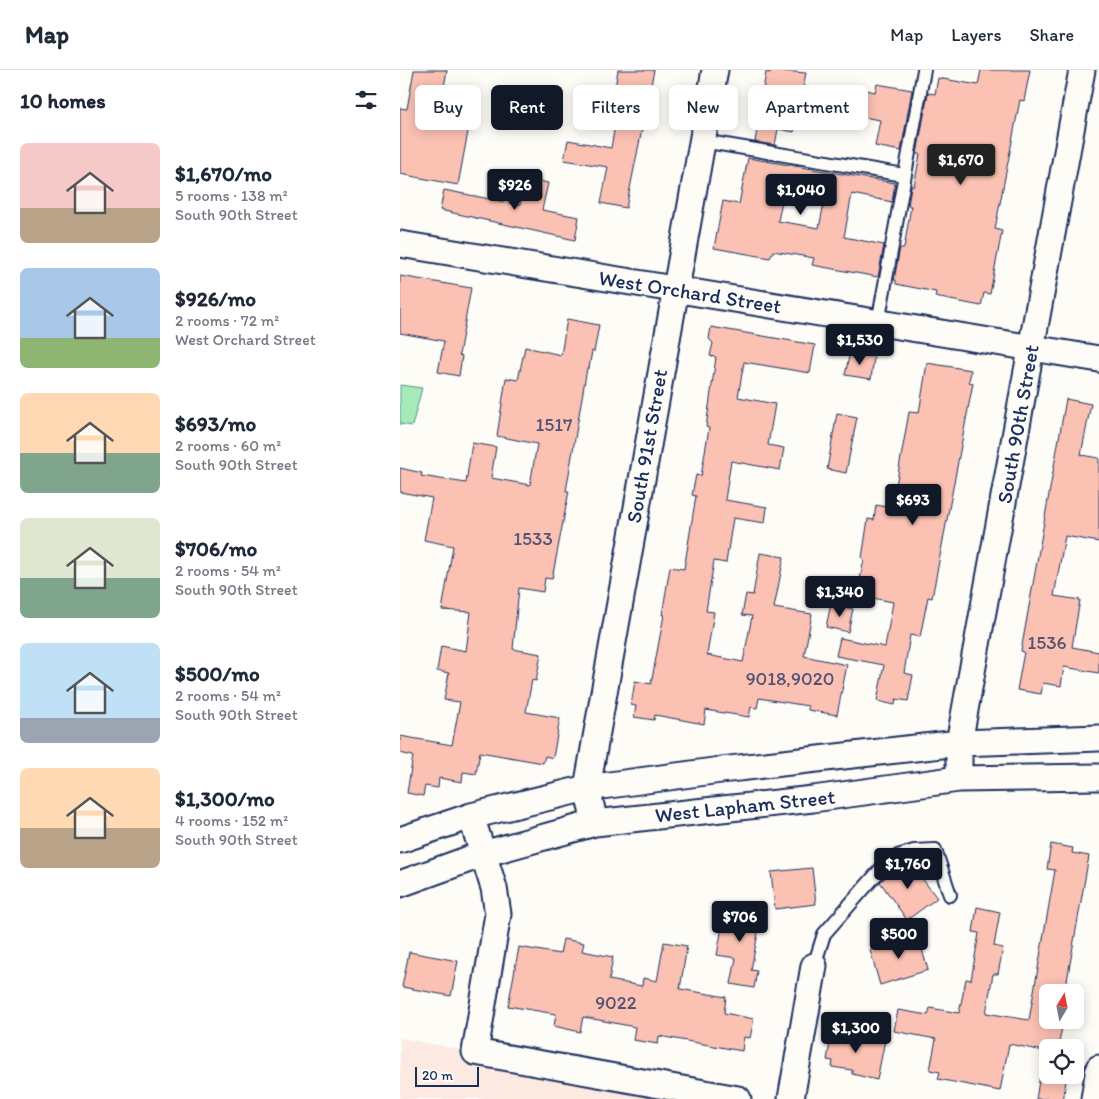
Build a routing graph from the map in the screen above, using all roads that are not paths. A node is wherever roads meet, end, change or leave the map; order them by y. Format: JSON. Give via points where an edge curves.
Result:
{"nodes":[{"id":1,"x":715,"y":70,"type":"edge"},
{"id":2,"x":924,"y":70,"type":"edge"},
{"id":3,"x":1082,"y":70,"type":"edge"},
{"id":4,"x":702,"y":141,"type":"junction"},
{"id":5,"x":904,"y":175,"type":"junction"},
{"id":6,"x":400,"y":244,"type":"edge"},
{"id":7,"x":675,"y":290,"type":"junction"},
{"id":8,"x":878,"y":324,"type":"junction"},
{"id":9,"x":1032,"y":348,"type":"junction"},
{"id":10,"x":1099,"y":359,"type":"edge"},
{"id":11,"x":1099,"y":738,"type":"edge"},
{"id":12,"x":959,"y":743,"type":"junction"},
{"id":13,"x":1099,"y":777,"type":"edge"},
{"id":14,"x":959,"y":779,"type":"junction"},
{"id":15,"x":587,"y":788,"type":"junction"},
{"id":16,"x":471,"y":816,"type":"junction"},
{"id":17,"x":595,"y":822,"type":"junction"},
{"id":18,"x":400,"y":840,"type":"edge"},
{"id":19,"x":483,"y":854,"type":"junction"},
{"id":20,"x":400,"y":884,"type":"edge"},
{"id":21,"x":950,"y":895,"type":"dead end"},
{"id":22,"x":814,"y":966,"type":"joint"},
{"id":23,"x":1099,"y":1068,"type":"edge"},
{"id":24,"x":738,"y":1099,"type":"edge"},
{"id":25,"x":791,"y":1099,"type":"edge"},
{"id":26,"x":1094,"y":1099,"type":"edge"}],
"edges":[{"from":1,"to":4,"type":"street","name":"South 91st Street"},
{"from":2,"to":5,"type":"lane"},
{"from":3,"to":9,"type":"street","name":"South 90th Street"},
{"from":4,"to":5,"type":"lane"},
{"from":4,"to":7,"type":"street","name":"South 91st Street"},
{"from":5,"to":8,"type":"lane"},
{"from":6,"to":7,"type":"street","name":"West Orchard Street"},
{"from":7,"to":8,"type":"street","name":"West Orchard Street"},
{"from":7,"to":15,"type":"street","name":"South 91st Street"},
{"from":8,"to":9,"type":"street","name":"West Orchard Street"},
{"from":9,"to":10,"type":"street","name":"West Orchard Street"},
{"from":9,"to":12,"type":"street","name":"South 90th Street"},
{"from":11,"to":12,"type":"street","name":"West Lapham Street"},
{"from":12,"to":14,"type":"street","name":"South 90th Street"},
{"from":12,"to":15,"type":"street","name":"West Lapham Street"},
{"from":13,"to":14,"type":"street","name":"West Lapham Street"},
{"from":14,"to":17,"type":"street","name":"West Lapham Street","via":[[813,799]]},
{"from":15,"to":16,"type":"street","name":"West Lapham Street"},
{"from":15,"to":17,"type":"street","name":"South 91st Street"},
{"from":16,"to":18,"type":"street","name":"West Lapham Street"},
{"from":16,"to":19,"type":"street"},
{"from":17,"to":19,"type":"street","name":"West Lapham Street"},
{"from":19,"to":20,"type":"street","name":"West Lapham Street"},
{"from":19,"to":24,"type":"street","via":[[498,914],[475,1052]]},
{"from":21,"to":22,"type":"lane","via":[[935,850],[898,856],[881,869],[824,934]]},
{"from":22,"to":25,"type":"street"},
{"from":23,"to":26,"type":"street"}]}
